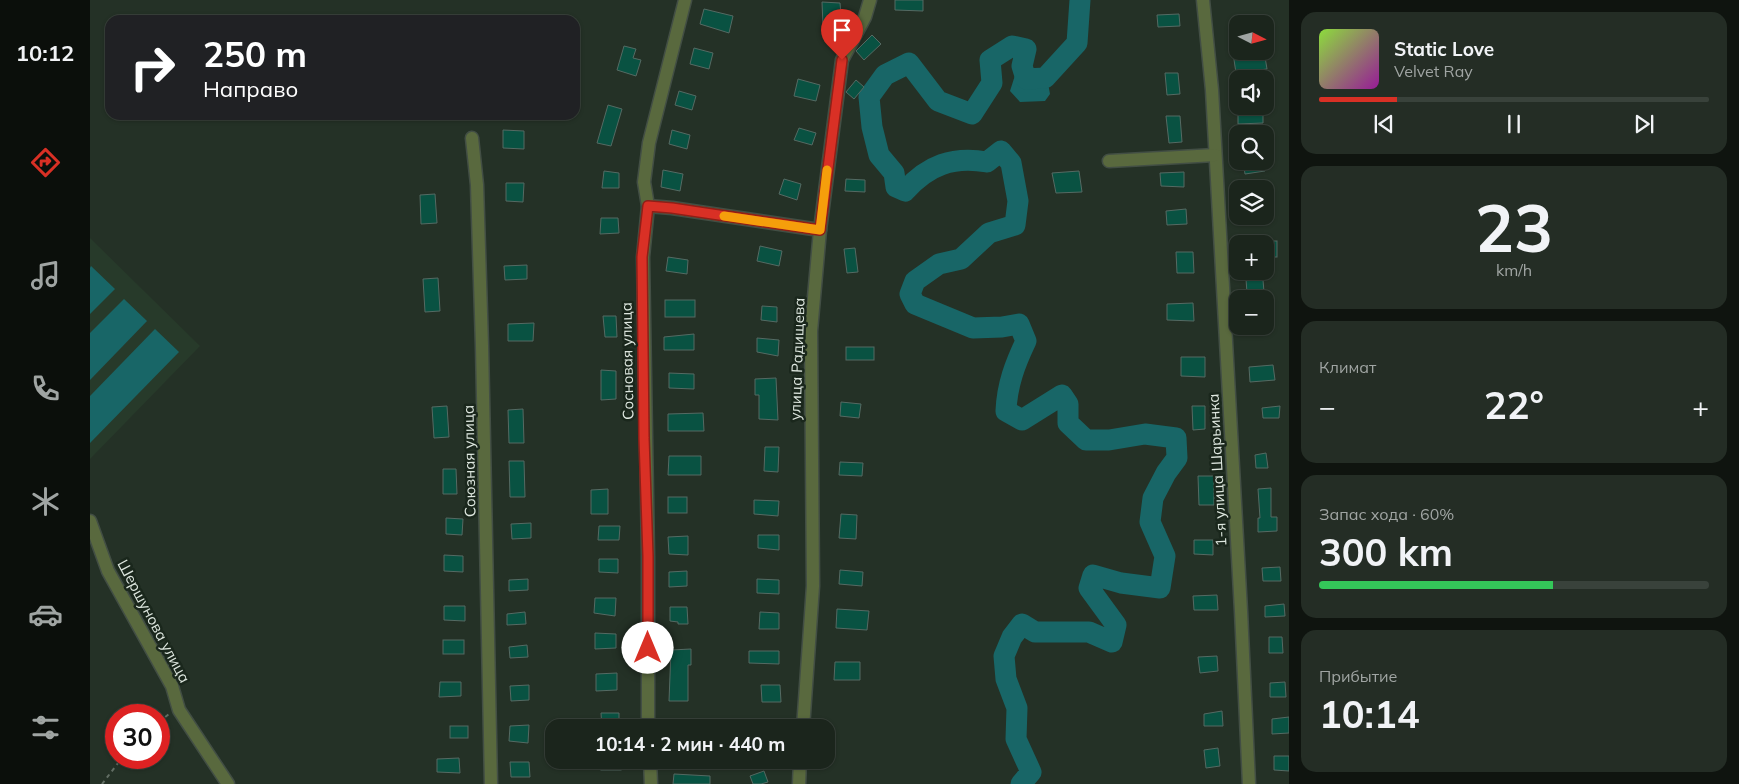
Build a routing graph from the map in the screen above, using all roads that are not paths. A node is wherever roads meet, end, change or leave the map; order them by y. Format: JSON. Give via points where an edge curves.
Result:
{"nodes":[{"id":1,"x":684,"y":0,"type":"edge"},
{"id":2,"x":870,"y":0,"type":"edge"},
{"id":3,"x":1203,"y":0,"type":"edge"},
{"id":4,"x":472,"y":138,"type":"dead end"},
{"id":5,"x":1215,"y":155,"type":"junction"},
{"id":6,"x":1109,"y":162,"type":"dead end"},
{"id":7,"x":648,"y":206,"type":"junction"},
{"id":8,"x":820,"y":230,"type":"junction"},
{"id":9,"x":90,"y":521,"type":"edge"},
{"id":10,"x":648,"y":719,"type":"edge"},
{"id":11,"x":804,"y":719,"type":"edge"},
{"id":12,"x":650,"y":769,"type":"edge"},
{"id":13,"x":800,"y":769,"type":"edge"},
{"id":14,"x":228,"y":784,"type":"edge"},
{"id":15,"x":491,"y":784,"type":"edge"},
{"id":16,"x":651,"y":784,"type":"edge"},
{"id":17,"x":799,"y":784,"type":"edge"},
{"id":18,"x":1249,"y":784,"type":"edge"}],
"edges":[{"from":1,"to":7,"type":"street","name":"Сосновая улица","via":[[649,143],[644,182]]},
{"from":2,"to":8,"type":"street","name":"улица Радищева","via":[[865,17],[842,60]]},
{"from":3,"to":5,"type":"street","name":"1-я улица Шарьинка"},
{"from":4,"to":15,"type":"street","name":"Союзная улица","via":[[477,185],[482,346]]},
{"from":5,"to":6,"type":"street"},
{"from":5,"to":18,"type":"street","name":"1-я улица Шарьинка"},
{"from":7,"to":8,"type":"street"},
{"from":7,"to":10,"type":"street","name":"Сосновая улица","via":[[642,257]]},
{"from":8,"to":11,"type":"street","name":"улица Радищева","via":[[811,331],[812,586]]},
{"from":9,"to":14,"type":"street","name":"Шершунова улица","via":[[108,571],[172,686],[178,710]]},
{"from":12,"to":16,"type":"street"},
{"from":13,"to":17,"type":"street"}]}
